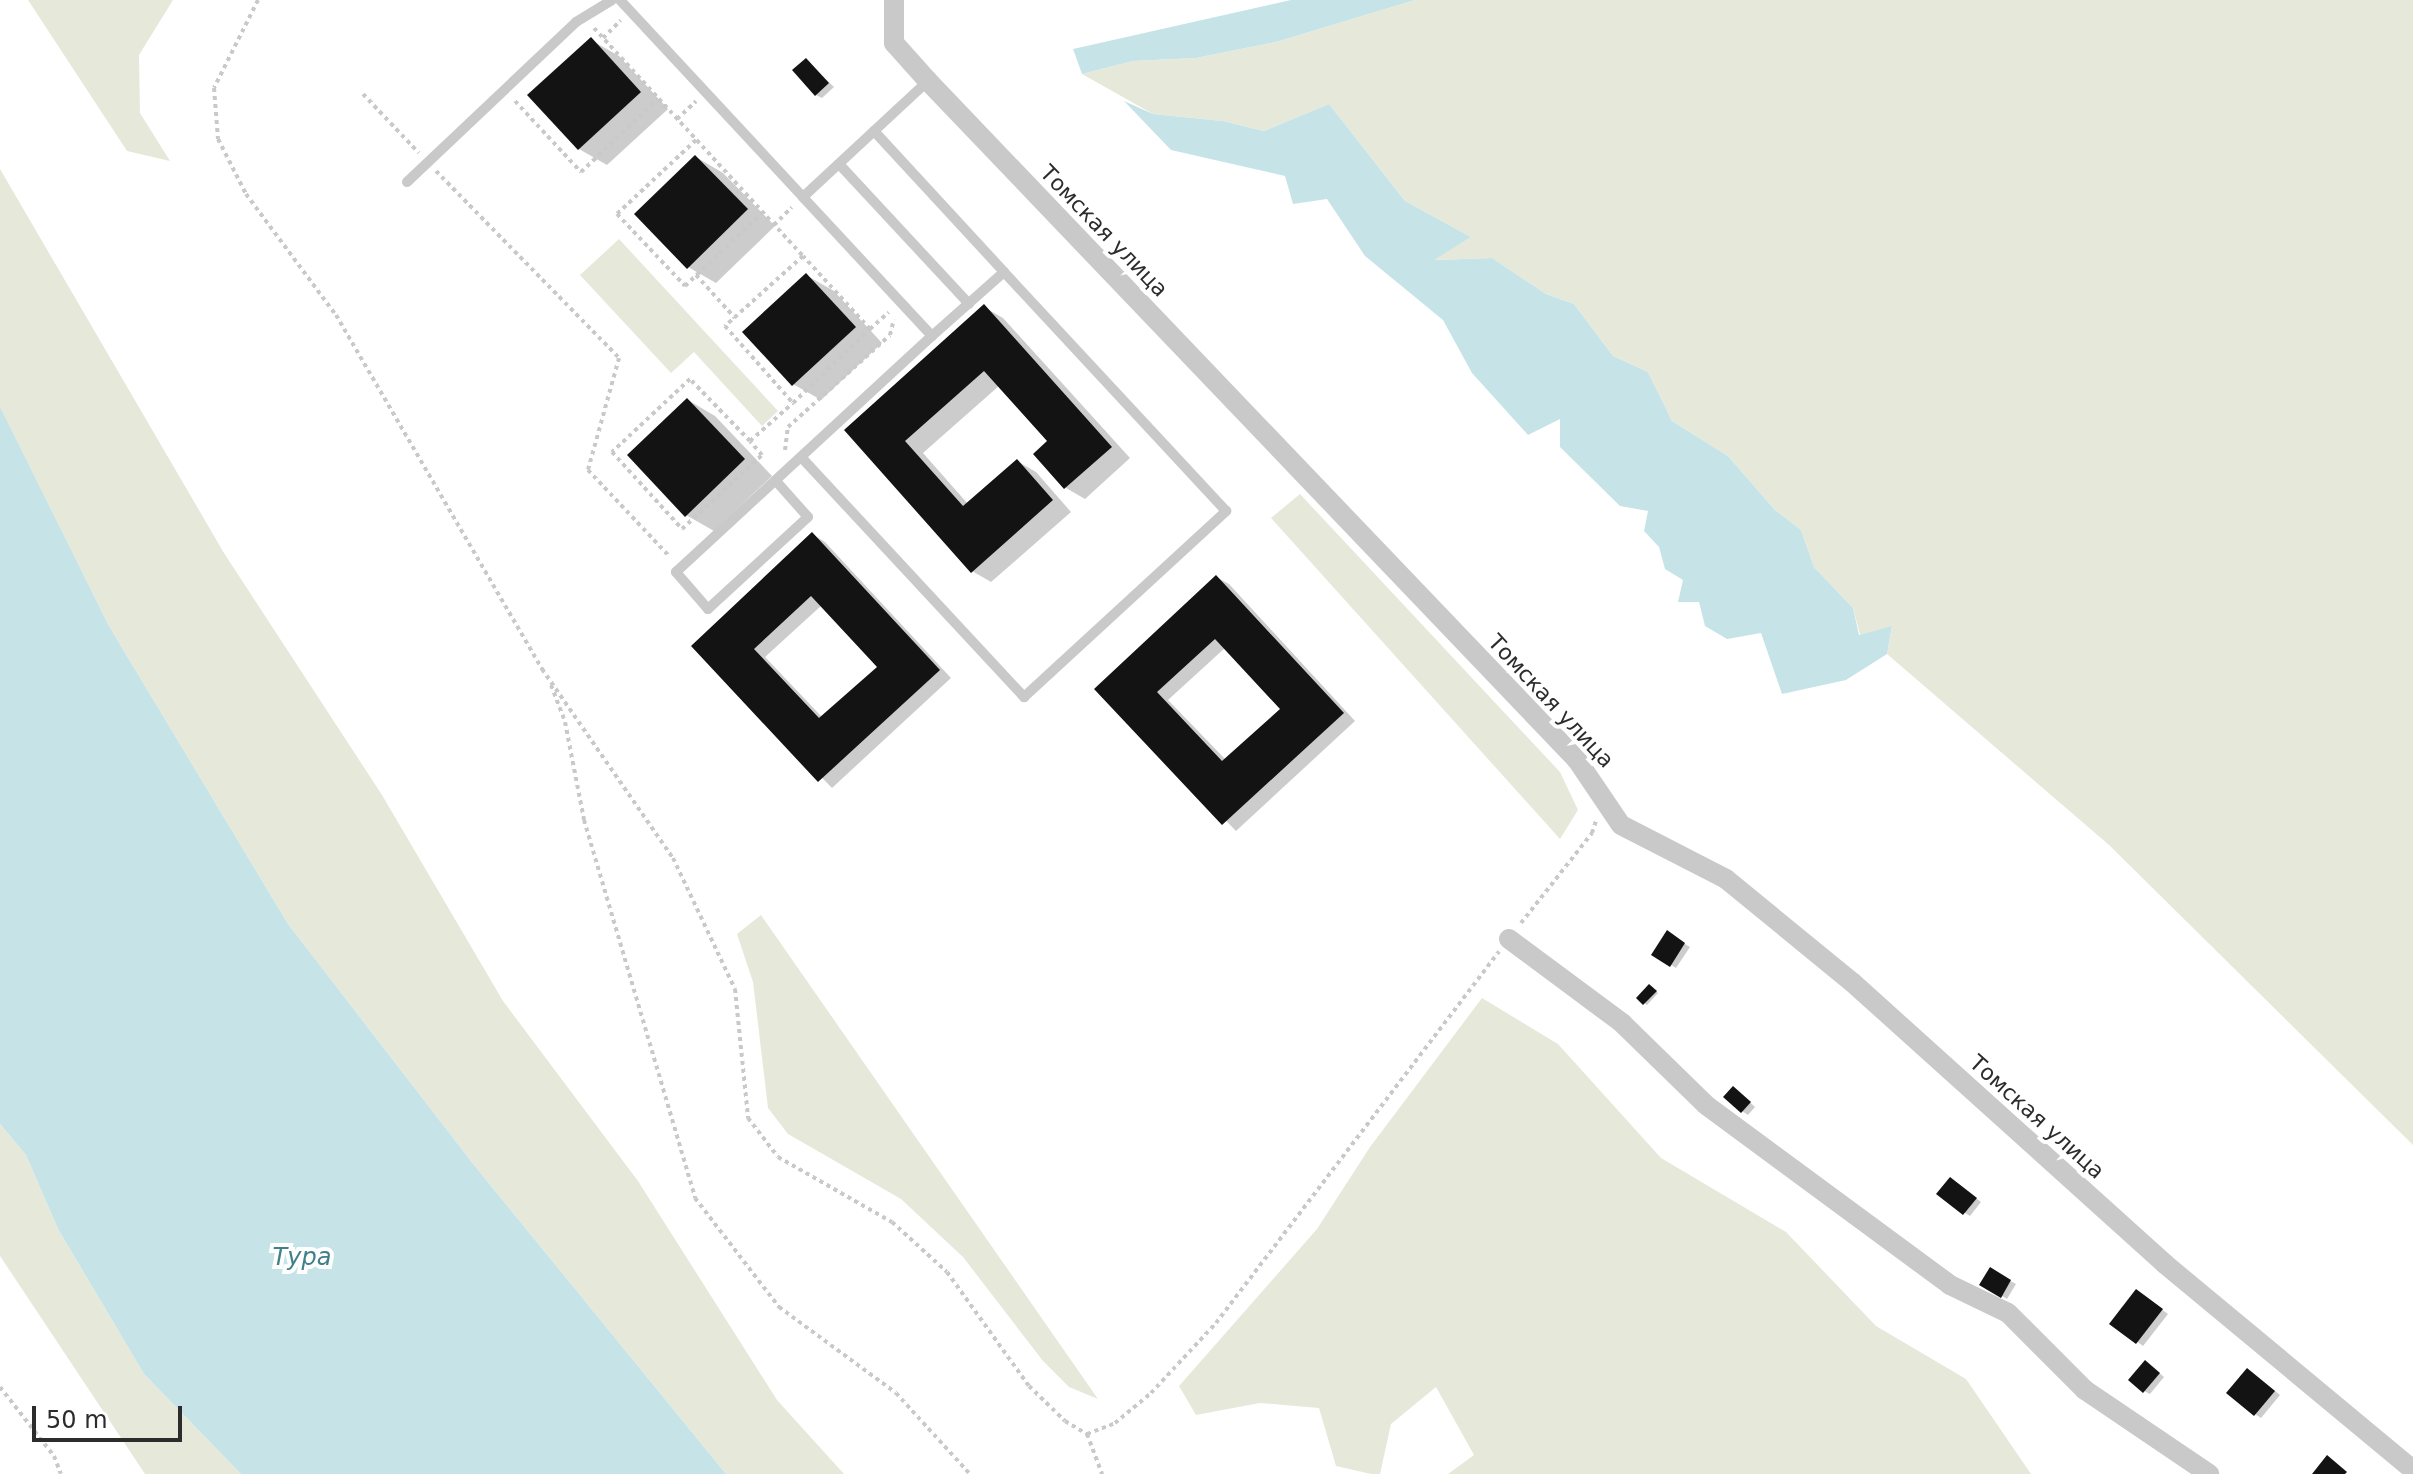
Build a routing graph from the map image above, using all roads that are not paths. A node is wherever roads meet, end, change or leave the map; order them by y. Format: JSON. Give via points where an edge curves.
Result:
{"nodes":[{"id":1,"x":620,"y":0,"type":"edge"},
{"id":2,"x":894,"y":0,"type":"edge"},
{"id":3,"x":610,"y":1,"type":"edge"},
{"id":4,"x":928,"y":81,"type":"junction"},
{"id":5,"x":874,"y":131,"type":"junction"},
{"id":6,"x":839,"y":164,"type":"junction"},
{"id":7,"x":407,"y":182,"type":"dead end"},
{"id":8,"x":803,"y":197,"type":"junction"},
{"id":9,"x":1004,"y":272,"type":"junction"},
{"id":10,"x":969,"y":304,"type":"junction"},
{"id":11,"x":932,"y":336,"type":"junction"},
{"id":12,"x":801,"y":457,"type":"junction"},
{"id":13,"x":776,"y":481,"type":"junction"},
{"id":14,"x":1509,"y":939,"type":"road end"},
{"id":15,"x":2413,"y":1470,"type":"edge"},
{"id":16,"x":2209,"y":1474,"type":"edge"}],
"edges":[{"from":1,"to":8,"type":"lane","via":[[626,15]]},
{"from":2,"to":4,"type":"street","name":"Томская улица","via":[[894,43]]},
{"from":3,"to":7,"type":"lane","via":[[576,22]]},
{"from":4,"to":5,"type":"lane"},
{"from":4,"to":15,"type":"street","name":"Томская улица","via":[[1577,760],[1621,825],[1726,879],[1852,982],[2165,1264]]},
{"from":5,"to":6,"type":"lane"},
{"from":5,"to":9,"type":"lane"},
{"from":6,"to":8,"type":"lane"},
{"from":6,"to":10,"type":"lane"},
{"from":8,"to":11,"type":"lane"},
{"from":9,"to":10,"type":"lane"},
{"from":9,"to":12,"type":"lane","via":[[1226,511],[1024,697]]},
{"from":10,"to":11,"type":"lane"},
{"from":11,"to":12,"type":"lane"},
{"from":12,"to":13,"type":"lane"},
{"from":13,"to":13,"type":"lane","via":[[808,517],[708,609],[676,572]]},
{"from":14,"to":16,"type":"street","via":[[1622,1023],[1743,1133],[1950,1285],[2008,1313],[2085,1390]]}]}
